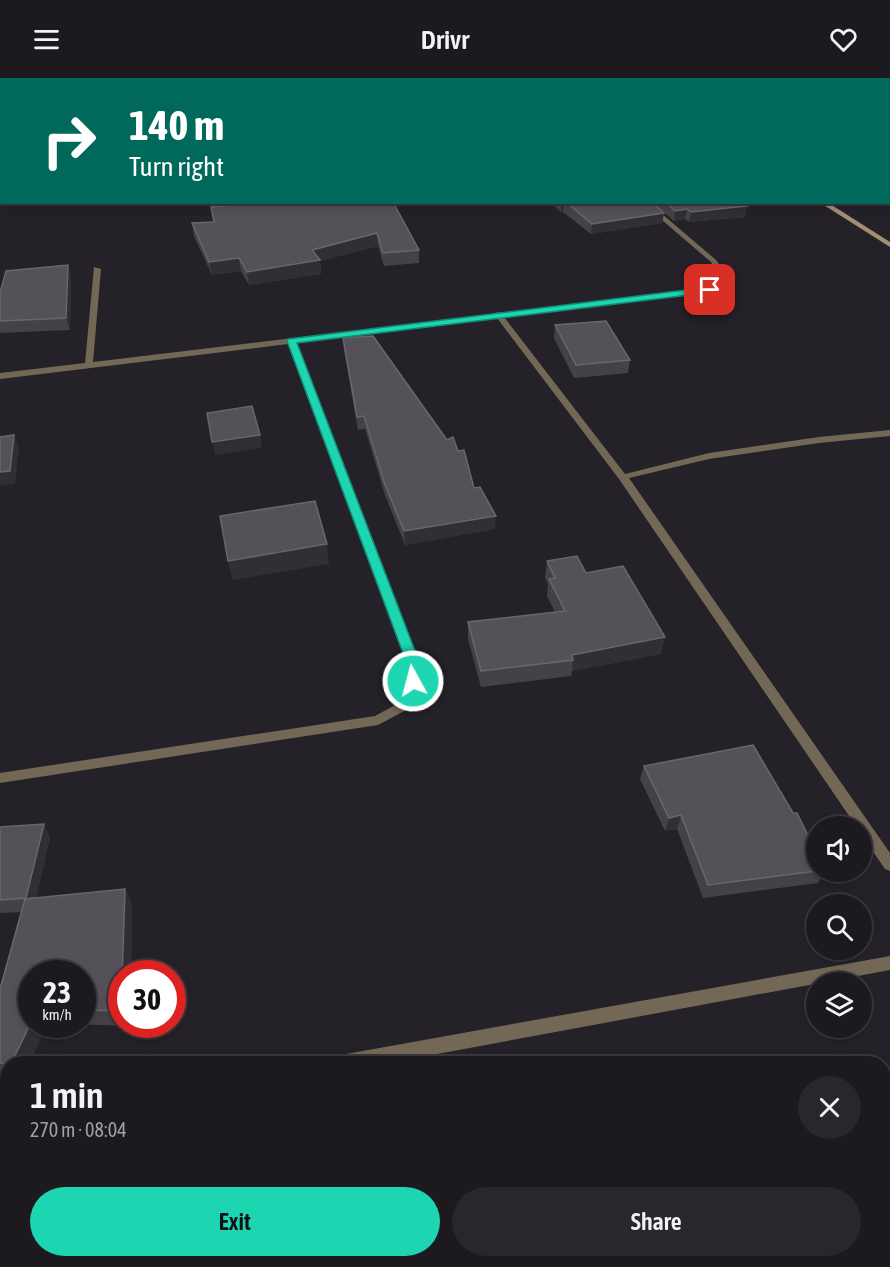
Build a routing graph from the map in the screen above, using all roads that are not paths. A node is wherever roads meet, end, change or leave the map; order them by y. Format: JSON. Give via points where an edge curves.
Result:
{"nodes":[{"id":1,"x":646,"y":204,"type":"edge"},
{"id":2,"x":825,"y":204,"type":"edge"},
{"id":3,"x":890,"y":245,"type":"edge"},
{"id":4,"x":97,"y":269,"type":"dead end"},
{"id":5,"x":498,"y":314,"type":"junction"},
{"id":6,"x":291,"y":341,"type":"junction"},
{"id":7,"x":89,"y":365,"type":"junction"},
{"id":8,"x":0,"y":376,"type":"edge"},
{"id":9,"x":890,"y":434,"type":"edge"},
{"id":10,"x":623,"y":477,"type":"junction"},
{"id":11,"x":0,"y":778,"type":"edge"},
{"id":12,"x":890,"y":865,"type":"edge"},
{"id":13,"x":890,"y":963,"type":"edge"},
{"id":14,"x":379,"y":1056,"type":"edge"}],
"edges":[{"from":1,"to":5,"type":"street","via":[[714,261],[720,271],[710,290]]},
{"from":2,"to":3,"type":"main road"},
{"from":4,"to":7,"type":"street"},
{"from":5,"to":6,"type":"street"},
{"from":5,"to":10,"type":"street"},
{"from":6,"to":7,"type":"street"},
{"from":6,"to":11,"type":"street","via":[[411,656],[413,681],[404,706],[378,720]]},
{"from":7,"to":8,"type":"street"},
{"from":9,"to":10,"type":"street","via":[[720,454]]},
{"from":10,"to":12,"type":"street"},
{"from":13,"to":14,"type":"street"}]}
